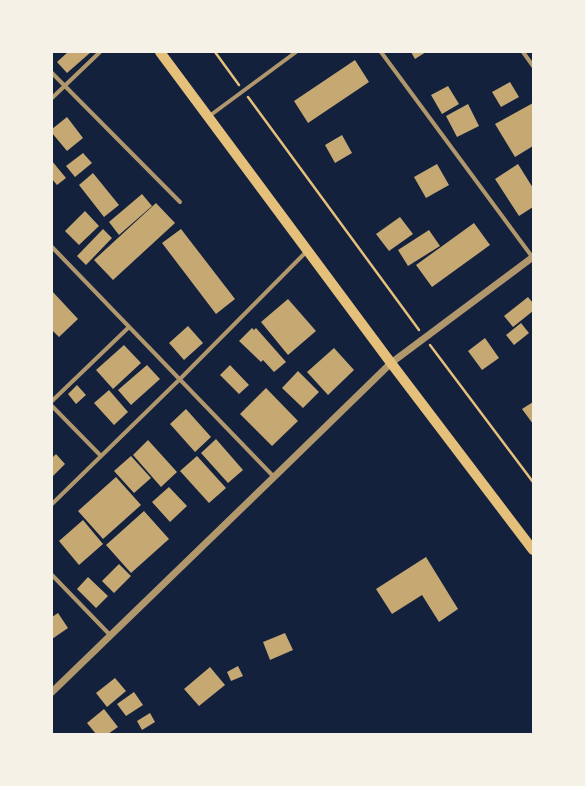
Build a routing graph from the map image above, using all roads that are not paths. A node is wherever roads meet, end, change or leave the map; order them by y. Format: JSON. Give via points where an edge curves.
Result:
{"nodes":[{"id":1,"x":100,"y":52,"type":"edge"},
{"id":2,"x":160,"y":52,"type":"edge"},
{"id":3,"x":296,"y":52,"type":"edge"},
{"id":4,"x":381,"y":52,"type":"edge"},
{"id":5,"x":523,"y":52,"type":"edge"},
{"id":6,"x":533,"y":66,"type":"edge"},
{"id":7,"x":52,"y":73,"type":"edge"},
{"id":8,"x":64,"y":86,"type":"junction"},
{"id":9,"x":52,"y":98,"type":"edge"},
{"id":10,"x":208,"y":117,"type":"junction"},
{"id":11,"x":180,"y":202,"type":"dead end"},
{"id":12,"x":52,"y":247,"type":"edge"},
{"id":13,"x":308,"y":251,"type":"junction"},
{"id":14,"x":533,"y":257,"type":"edge"},
{"id":15,"x":129,"y":327,"type":"junction"},
{"id":16,"x":391,"y":363,"type":"junction"},
{"id":17,"x":180,"y":379,"type":"junction"},
{"id":18,"x":52,"y":401,"type":"edge"},
{"id":19,"x":52,"y":406,"type":"edge"},
{"id":20,"x":101,"y":456,"type":"junction"},
{"id":21,"x":274,"y":477,"type":"junction"},
{"id":22,"x":52,"y":504,"type":"edge"},
{"id":23,"x":533,"y":550,"type":"edge"},
{"id":24,"x":52,"y":575,"type":"edge"},
{"id":25,"x":111,"y":636,"type":"junction"},
{"id":26,"x":52,"y":692,"type":"edge"}],
"edges":[{"from":1,"to":8,"type":"street"},
{"from":2,"to":10,"type":"highway"},
{"from":3,"to":10,"type":"street"},
{"from":4,"to":14,"type":"street"},
{"from":5,"to":6,"type":"street"},
{"from":7,"to":8,"type":"street"},
{"from":8,"to":9,"type":"street"},
{"from":8,"to":11,"type":"street"},
{"from":10,"to":13,"type":"highway"},
{"from":12,"to":15,"type":"street"},
{"from":13,"to":16,"type":"highway"},
{"from":13,"to":17,"type":"street"},
{"from":14,"to":16,"type":"street"},
{"from":15,"to":17,"type":"street"},
{"from":15,"to":18,"type":"street"},
{"from":16,"to":21,"type":"street"},
{"from":16,"to":23,"type":"highway"},
{"from":17,"to":20,"type":"street"},
{"from":17,"to":21,"type":"street"},
{"from":19,"to":20,"type":"street"},
{"from":20,"to":22,"type":"street"},
{"from":21,"to":25,"type":"street"},
{"from":24,"to":25,"type":"street"},
{"from":25,"to":26,"type":"street"}]}
